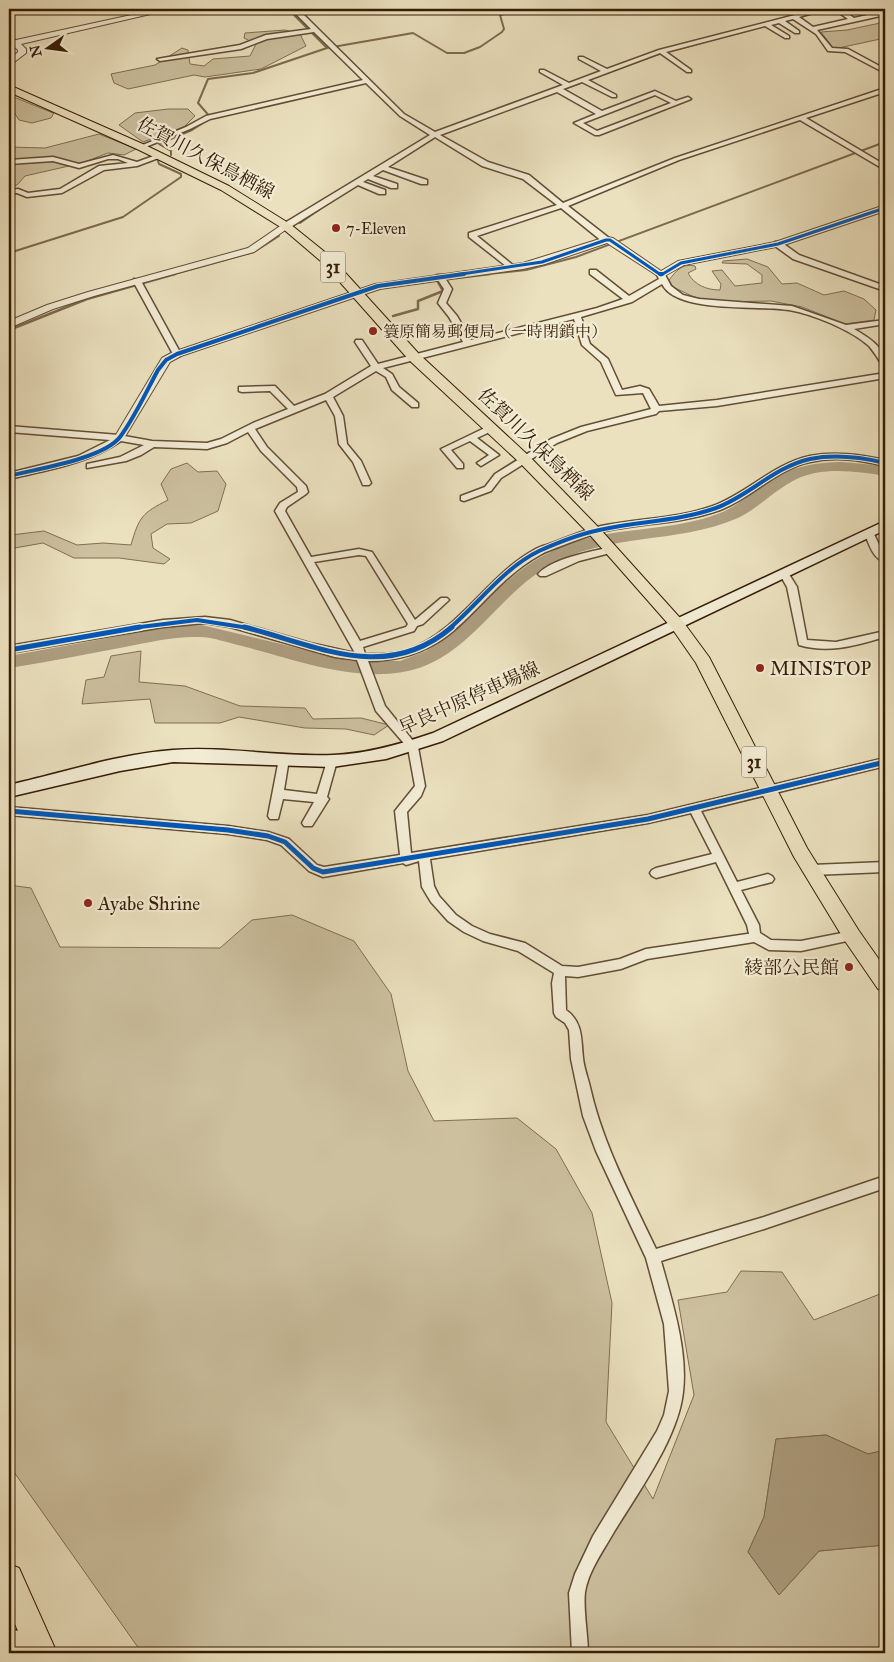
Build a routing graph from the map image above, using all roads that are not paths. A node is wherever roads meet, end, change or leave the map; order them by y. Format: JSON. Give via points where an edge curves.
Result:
{"nodes":[{"id":1,"x":168,"y":9,"type":"edge"},
{"id":2,"x":321,"y":9,"type":"edge"},
{"id":3,"x":824,"y":9,"type":"edge"},
{"id":4,"x":837,"y":9,"type":"edge"},
{"id":5,"x":296,"y":11,"type":"edge"},
{"id":6,"x":885,"y":13,"type":"edge"},
{"id":7,"x":794,"y":17,"type":"junction"},
{"id":8,"x":779,"y":20,"type":"junction"},
{"id":9,"x":854,"y":20,"type":"junction"},
{"id":10,"x":766,"y":24,"type":"junction"},
{"id":11,"x":813,"y":29,"type":"junction"},
{"id":12,"x":311,"y":31,"type":"junction"},
{"id":13,"x":797,"y":32,"type":"dead end"},
{"id":14,"x":786,"y":37,"type":"dead end"},
{"id":15,"x":12,"y":41,"type":"edge"},
{"id":16,"x":661,"y":51,"type":"junction"},
{"id":17,"x":581,"y":58,"type":"dead end"},
{"id":18,"x":160,"y":59,"type":"dead end"},
{"id":19,"x":9,"y":64,"type":"edge"},
{"id":20,"x":542,"y":71,"type":"dead end"},
{"id":21,"x":606,"y":71,"type":"junction"},
{"id":22,"x":689,"y":71,"type":"dead end"},
{"id":23,"x":885,"y":71,"type":"edge"},
{"id":24,"x":582,"y":80,"type":"junction"},
{"id":25,"x":366,"y":81,"type":"junction"},
{"id":26,"x":568,"y":85,"type":"junction"},
{"id":27,"x":9,"y":88,"type":"edge"},
{"id":28,"x":557,"y":89,"type":"junction"},
{"id":29,"x":885,"y":90,"type":"edge"},
{"id":30,"x":614,"y":96,"type":"dead end"},
{"id":31,"x":688,"y":99,"type":"dead end"},
{"id":32,"x":675,"y":103,"type":"junction"},
{"id":33,"x":602,"y":114,"type":"junction"},
{"id":34,"x":801,"y":118,"type":"junction"},
{"id":35,"x":436,"y":134,"type":"junction"},
{"id":36,"x":141,"y":147,"type":"junction"},
{"id":37,"x":159,"y":156,"type":"junction"},
{"id":38,"x":9,"y":162,"type":"edge"},
{"id":39,"x":136,"y":164,"type":"junction"},
{"id":40,"x":385,"y":168,"type":"junction"},
{"id":41,"x":885,"y":168,"type":"edge"},
{"id":42,"x":370,"y":177,"type":"junction"},
{"id":43,"x":424,"y":182,"type":"dead end"},
{"id":44,"x":360,"y":183,"type":"junction"},
{"id":45,"x":394,"y":186,"type":"dead end"},
{"id":46,"x":9,"y":192,"type":"edge"},
{"id":47,"x":382,"y":192,"type":"dead end"},
{"id":48,"x":564,"y":205,"type":"junction"},
{"id":49,"x":885,"y":208,"type":"edge"},
{"id":50,"x":286,"y":226,"type":"junction"},
{"id":51,"x":612,"y":243,"type":"junction"},
{"id":52,"x":778,"y":244,"type":"junction"},
{"id":53,"x":511,"y":268,"type":"junction"},
{"id":54,"x":593,"y":272,"type":"dead end"},
{"id":55,"x":662,"y":278,"type":"junction"},
{"id":56,"x":442,"y":279,"type":"junction"},
{"id":57,"x":139,"y":284,"type":"junction"},
{"id":58,"x":885,"y":289,"type":"edge"},
{"id":59,"x":358,"y":292,"type":"junction"},
{"id":60,"x":629,"y":300,"type":"junction"},
{"id":61,"x":577,"y":316,"type":"junction"},
{"id":62,"x":885,"y":322,"type":"edge"},
{"id":63,"x":10,"y":323,"type":"edge"},
{"id":64,"x":844,"y":328,"type":"junction"},
{"id":65,"x":359,"y":342,"type":"dead end"},
{"id":66,"x":468,"y":343,"type":"junction"},
{"id":67,"x":178,"y":354,"type":"junction"},
{"id":68,"x":414,"y":357,"type":"junction"},
{"id":69,"x":885,"y":364,"type":"edge"},
{"id":70,"x":376,"y":367,"type":"junction"},
{"id":71,"x":885,"y":376,"type":"edge"},
{"id":72,"x":242,"y":389,"type":"dead end"},
{"id":73,"x":328,"y":396,"type":"junction"},
{"id":74,"x":415,"y":405,"type":"dead end"},
{"id":75,"x":656,"y":409,"type":"junction"},
{"id":76,"x":293,"y":410,"type":"junction"},
{"id":77,"x":491,"y":428,"type":"junction"},
{"id":78,"x":9,"y":429,"type":"edge"},
{"id":79,"x":250,"y":429,"type":"junction"},
{"id":80,"x":471,"y":437,"type":"junction"},
{"id":81,"x":119,"y":438,"type":"junction"},
{"id":82,"x":152,"y":444,"type":"junction"},
{"id":83,"x":525,"y":460,"type":"junction"},
{"id":84,"x":885,"y":462,"type":"edge"},
{"id":85,"x":481,"y":464,"type":"dead end"},
{"id":86,"x":90,"y":466,"type":"dead end"},
{"id":87,"x":460,"y":466,"type":"dead end"},
{"id":88,"x":9,"y":476,"type":"edge"},
{"id":89,"x":366,"y":483,"type":"dead end"},
{"id":90,"x":464,"y":498,"type":"dead end"},
{"id":91,"x":885,"y":525,"type":"edge"},
{"id":92,"x":594,"y":532,"type":"junction"},
{"id":93,"x":869,"y":532,"type":"junction"},
{"id":94,"x":611,"y":550,"type":"junction"},
{"id":95,"x":885,"y":559,"type":"edge"},
{"id":96,"x":310,"y":560,"type":"junction"},
{"id":97,"x":784,"y":572,"type":"junction"},
{"id":98,"x":543,"y":574,"type":"dead end"},
{"id":99,"x":444,"y":600,"type":"dead end"},
{"id":100,"x":676,"y":623,"type":"junction"},
{"id":101,"x":413,"y":624,"type":"junction"},
{"id":102,"x":885,"y":634,"type":"edge"},
{"id":103,"x":357,"y":645,"type":"junction"},
{"id":104,"x":9,"y":650,"type":"edge"},
{"id":105,"x":362,"y":657,"type":"junction"},
{"id":106,"x":413,"y":746,"type":"junction"},
{"id":107,"x":284,"y":759,"type":"junction"},
{"id":108,"x":332,"y":761,"type":"junction"},
{"id":109,"x":885,"y":762,"type":"edge"},
{"id":110,"x":768,"y":789,"type":"junction"},
{"id":111,"x":9,"y":791,"type":"edge"},
{"id":112,"x":278,"y":794,"type":"junction"},
{"id":113,"x":323,"y":799,"type":"junction"},
{"id":114,"x":694,"y":808,"type":"junction"},
{"id":115,"x":9,"y":811,"type":"edge"},
{"id":116,"x":274,"y":816,"type":"dead end"},
{"id":117,"x":308,"y":823,"type":"dead end"},
{"id":118,"x":719,"y":857,"type":"junction"},
{"id":119,"x":424,"y":858,"type":"junction"},
{"id":120,"x":406,"y":860,"type":"junction"},
{"id":121,"x":885,"y":867,"type":"edge"},
{"id":122,"x":812,"y":870,"type":"junction"},
{"id":123,"x":656,"y":873,"type":"dead end"},
{"id":124,"x":768,"y":879,"type":"dead end"},
{"id":125,"x":734,"y":886,"type":"junction"},
{"id":126,"x":755,"y":936,"type":"junction"},
{"id":127,"x":852,"y":936,"type":"junction"},
{"id":128,"x":560,"y":971,"type":"junction"},
{"id":129,"x":885,"y":983,"type":"edge"},
{"id":130,"x":885,"y":1182,"type":"edge"},
{"id":131,"x":653,"y":1257,"type":"junction"},
{"id":132,"x":9,"y":1578,"type":"edge"},
{"id":133,"x":9,"y":1642,"type":"edge"},
{"id":134,"x":14,"y":1653,"type":"edge"},
{"id":135,"x":43,"y":1653,"type":"edge"},
{"id":136,"x":580,"y":1653,"type":"edge"}],
"edges":[{"from":1,"to":15,"type":"street"},
{"from":2,"to":5,"type":"street"},
{"from":3,"to":7,"type":"street"},
{"from":4,"to":9,"type":"street"},
{"from":5,"to":12,"type":"street"},
{"from":6,"to":9,"type":"street"},
{"from":7,"to":8,"type":"street"},
{"from":7,"to":11,"type":"street"},
{"from":8,"to":10,"type":"street"},
{"from":8,"to":13,"type":"street"},
{"from":9,"to":11,"type":"street"},
{"from":10,"to":14,"type":"street"},
{"from":10,"to":16,"type":"street"},
{"from":11,"to":23,"type":"street","via":[[830,50],[846,50]]},
{"from":12,"to":18,"type":"street","via":[[266,37],[241,48]]},
{"from":12,"to":25,"type":"street","via":[[333,47]]},
{"from":15,"to":19,"type":"street","via":[[22,49],[22,54]]},
{"from":16,"to":21,"type":"street"},
{"from":16,"to":22,"type":"street"},
{"from":17,"to":21,"type":"street"},
{"from":20,"to":26,"type":"street"},
{"from":21,"to":24,"type":"street"},
{"from":24,"to":26,"type":"street"},
{"from":24,"to":30,"type":"street"},
{"from":25,"to":35,"type":"street","via":[[402,115]]},
{"from":25,"to":36,"type":"street","via":[[211,116]]},
{"from":26,"to":28,"type":"street"},
{"from":27,"to":36,"type":"main road","name":"佐賀川久保鳥栖線","number":"31"},
{"from":28,"to":33,"type":"street"},
{"from":28,"to":35,"type":"street"},
{"from":29,"to":34,"type":"street"},
{"from":31,"to":32,"type":"street"},
{"from":32,"to":33,"type":"street","via":[[655,94]]},
{"from":32,"to":33,"type":"street","via":[[597,134],[577,124]]},
{"from":34,"to":41,"type":"street"},
{"from":34,"to":48,"type":"street","via":[[677,159]]},
{"from":35,"to":40,"type":"street"},
{"from":35,"to":48,"type":"street","via":[[493,168],[526,177]]},
{"from":36,"to":37,"type":"main road","name":"佐賀川久保鳥栖線","number":"31"},
{"from":37,"to":39,"type":"street"},
{"from":37,"to":50,"type":"main road","name":"佐賀川久保鳥栖線","number":"31","via":[[225,188]]},
{"from":38,"to":39,"type":"street","via":[[56,158],[79,166],[111,156]]},
{"from":39,"to":46,"type":"street","via":[[102,168],[62,191],[27,195]]},
{"from":40,"to":42,"type":"street"},
{"from":40,"to":43,"type":"street"},
{"from":42,"to":44,"type":"street"},
{"from":42,"to":45,"type":"street"},
{"from":44,"to":47,"type":"street"},
{"from":44,"to":50,"type":"street"},
{"from":48,"to":51,"type":"street"},
{"from":48,"to":53,"type":"street","via":[[472,235]]},
{"from":49,"to":52,"type":"street"},
{"from":50,"to":57,"type":"street","via":[[251,250]]},
{"from":50,"to":59,"type":"main road","name":"佐賀川久保鳥栖線","number":"31","via":[[327,260]]},
{"from":51,"to":53,"type":"street"},
{"from":51,"to":55,"type":"street"},
{"from":52,"to":55,"type":"street","via":[[681,263]]},
{"from":52,"to":58,"type":"street","via":[[796,257]]},
{"from":53,"to":56,"type":"street"},
{"from":54,"to":60,"type":"street"},
{"from":55,"to":60,"type":"street"},
{"from":55,"to":64,"type":"street","via":[[669,289],[698,302],[778,305]]},
{"from":56,"to":59,"type":"street","via":[[396,282]]},
{"from":56,"to":66,"type":"street","via":[[448,290],[442,303]]},
{"from":57,"to":63,"type":"street","via":[[58,305]]},
{"from":57,"to":67,"type":"street"},
{"from":59,"to":67,"type":"street"},
{"from":59,"to":68,"type":"main road","name":"佐賀川久保鳥栖線","number":"31"},
{"from":60,"to":61,"type":"street"},
{"from":61,"to":66,"type":"street"},
{"from":61,"to":75,"type":"street","via":[[586,345],[605,361],[619,392],[646,391]]},
{"from":62,"to":64,"type":"street"},
{"from":64,"to":69,"type":"street","via":[[871,344]]},
{"from":65,"to":70,"type":"street"},
{"from":66,"to":68,"type":"street"},
{"from":67,"to":81,"type":"street","via":[[166,360],[158,370]]},
{"from":68,"to":70,"type":"street"},
{"from":68,"to":77,"type":"main road","name":"佐賀川久保鳥栖線","number":"31"},
{"from":70,"to":73,"type":"street"},
{"from":70,"to":74,"type":"street","via":[[389,376],[395,388]]},
{"from":71,"to":75,"type":"street"},
{"from":72,"to":76,"type":"street","via":[[272,388]]},
{"from":73,"to":76,"type":"street"},
{"from":73,"to":89,"type":"street","via":[[339,416],[343,444],[357,461]]},
{"from":75,"to":83,"type":"street","via":[[584,429],[554,441]]},
{"from":76,"to":79,"type":"street"},
{"from":77,"to":80,"type":"street"},
{"from":77,"to":83,"type":"main road","name":"佐賀川久保鳥栖線","number":"31"},
{"from":78,"to":81,"type":"street"},
{"from":79,"to":82,"type":"street","via":[[207,446]]},
{"from":79,"to":96,"type":"street","via":[[264,449],[301,486],[303,492],[299,497],[283,505],[280,511]]},
{"from":80,"to":85,"type":"street","via":[[495,455]]},
{"from":80,"to":87,"type":"street","via":[[445,449]]},
{"from":81,"to":82,"type":"street"},
{"from":81,"to":88,"type":"street","via":[[80,457]]},
{"from":82,"to":86,"type":"street","via":[[141,453],[123,460]]},
{"from":83,"to":90,"type":"street","via":[[498,476],[488,489]]},
{"from":83,"to":92,"type":"main road","name":"佐賀川久保鳥栖線","number":"31"},
{"from":84,"to":92,"type":"street","via":[[845,456],[798,462],[784,466],[732,500],[697,514]]},
{"from":91,"to":93,"type":"main road","name":"早良中原停車場線"},
{"from":92,"to":94,"type":"main road","name":"佐賀川久保鳥栖線","number":"31"},
{"from":92,"to":105,"type":"street","via":[[538,552],[487,591],[430,644],[396,656]]},
{"from":93,"to":95,"type":"street","via":[[878,553]]},
{"from":93,"to":97,"type":"main road","name":"早良中原停車場線"},
{"from":94,"to":98,"type":"street","via":[[574,558]]},
{"from":94,"to":100,"type":"main road","name":"佐賀川久保鳥栖線","number":"31"},
{"from":96,"to":101,"type":"street","via":[[359,552],[369,554]]},
{"from":96,"to":103,"type":"street"},
{"from":97,"to":100,"type":"main road","name":"早良中原停車場線"},
{"from":97,"to":102,"type":"street","via":[[792,587],[803,643],[852,645]]},
{"from":99,"to":101,"type":"street"},
{"from":100,"to":106,"type":"main road","name":"早良中原停車場線","via":[[438,738]]},
{"from":100,"to":110,"type":"main road","name":"佐賀川久保鳥栖線","number":"31","via":[[712,678]]},
{"from":101,"to":103,"type":"street","via":[[410,629]]},
{"from":103,"to":105,"type":"street"},
{"from":104,"to":105,"type":"street","via":[[94,634],[205,620]]},
{"from":105,"to":106,"type":"street","via":[[380,708]]},
{"from":106,"to":108,"type":"main road","name":"早良中原停車場線","via":[[376,756]]},
{"from":106,"to":120,"type":"street","via":[[420,786],[401,811]]},
{"from":107,"to":108,"type":"main road","name":"早良中原停車場線"},
{"from":107,"to":111,"type":"main road","name":"早良中原停車場線","via":[[202,755],[148,759]]},
{"from":107,"to":112,"type":"street"},
{"from":108,"to":113,"type":"street"},
{"from":109,"to":110,"type":"street"},
{"from":110,"to":114,"type":"street"},
{"from":110,"to":122,"type":"main road","name":"佐賀川久保鳥栖線","number":"31"},
{"from":112,"to":113,"type":"street"},
{"from":112,"to":116,"type":"street"},
{"from":113,"to":117,"type":"street"},
{"from":114,"to":118,"type":"street"},
{"from":114,"to":119,"type":"street"},
{"from":115,"to":120,"type":"street","via":[[268,836],[285,842],[313,868],[323,872]]},
{"from":118,"to":123,"type":"street"},
{"from":118,"to":125,"type":"street"},
{"from":119,"to":120,"type":"street"},
{"from":119,"to":128,"type":"street","via":[[428,887],[452,918],[487,938],[529,950]]},
{"from":121,"to":122,"type":"street"},
{"from":122,"to":127,"type":"main road","name":"佐賀川久保鳥栖線","number":"31"},
{"from":124,"to":125,"type":"street"},
{"from":125,"to":126,"type":"street"},
{"from":126,"to":127,"type":"street","via":[[769,944],[801,946]]},
{"from":126,"to":128,"type":"street","via":[[646,954],[621,964],[578,972]]},
{"from":127,"to":129,"type":"main road","name":"佐賀川久保鳥栖線","number":"31"},
{"from":128,"to":131,"type":"street","via":[[560,1013],[569,1019],[575,1030],[577,1059],[590,1116]]},
{"from":130,"to":131,"type":"street"},
{"from":131,"to":136,"type":"street","via":[[671,1324],[676,1391],[664,1436],[583,1574],[577,1593]]},
{"from":132,"to":135,"type":"highway"},
{"from":133,"to":134,"type":"highway"}]}
